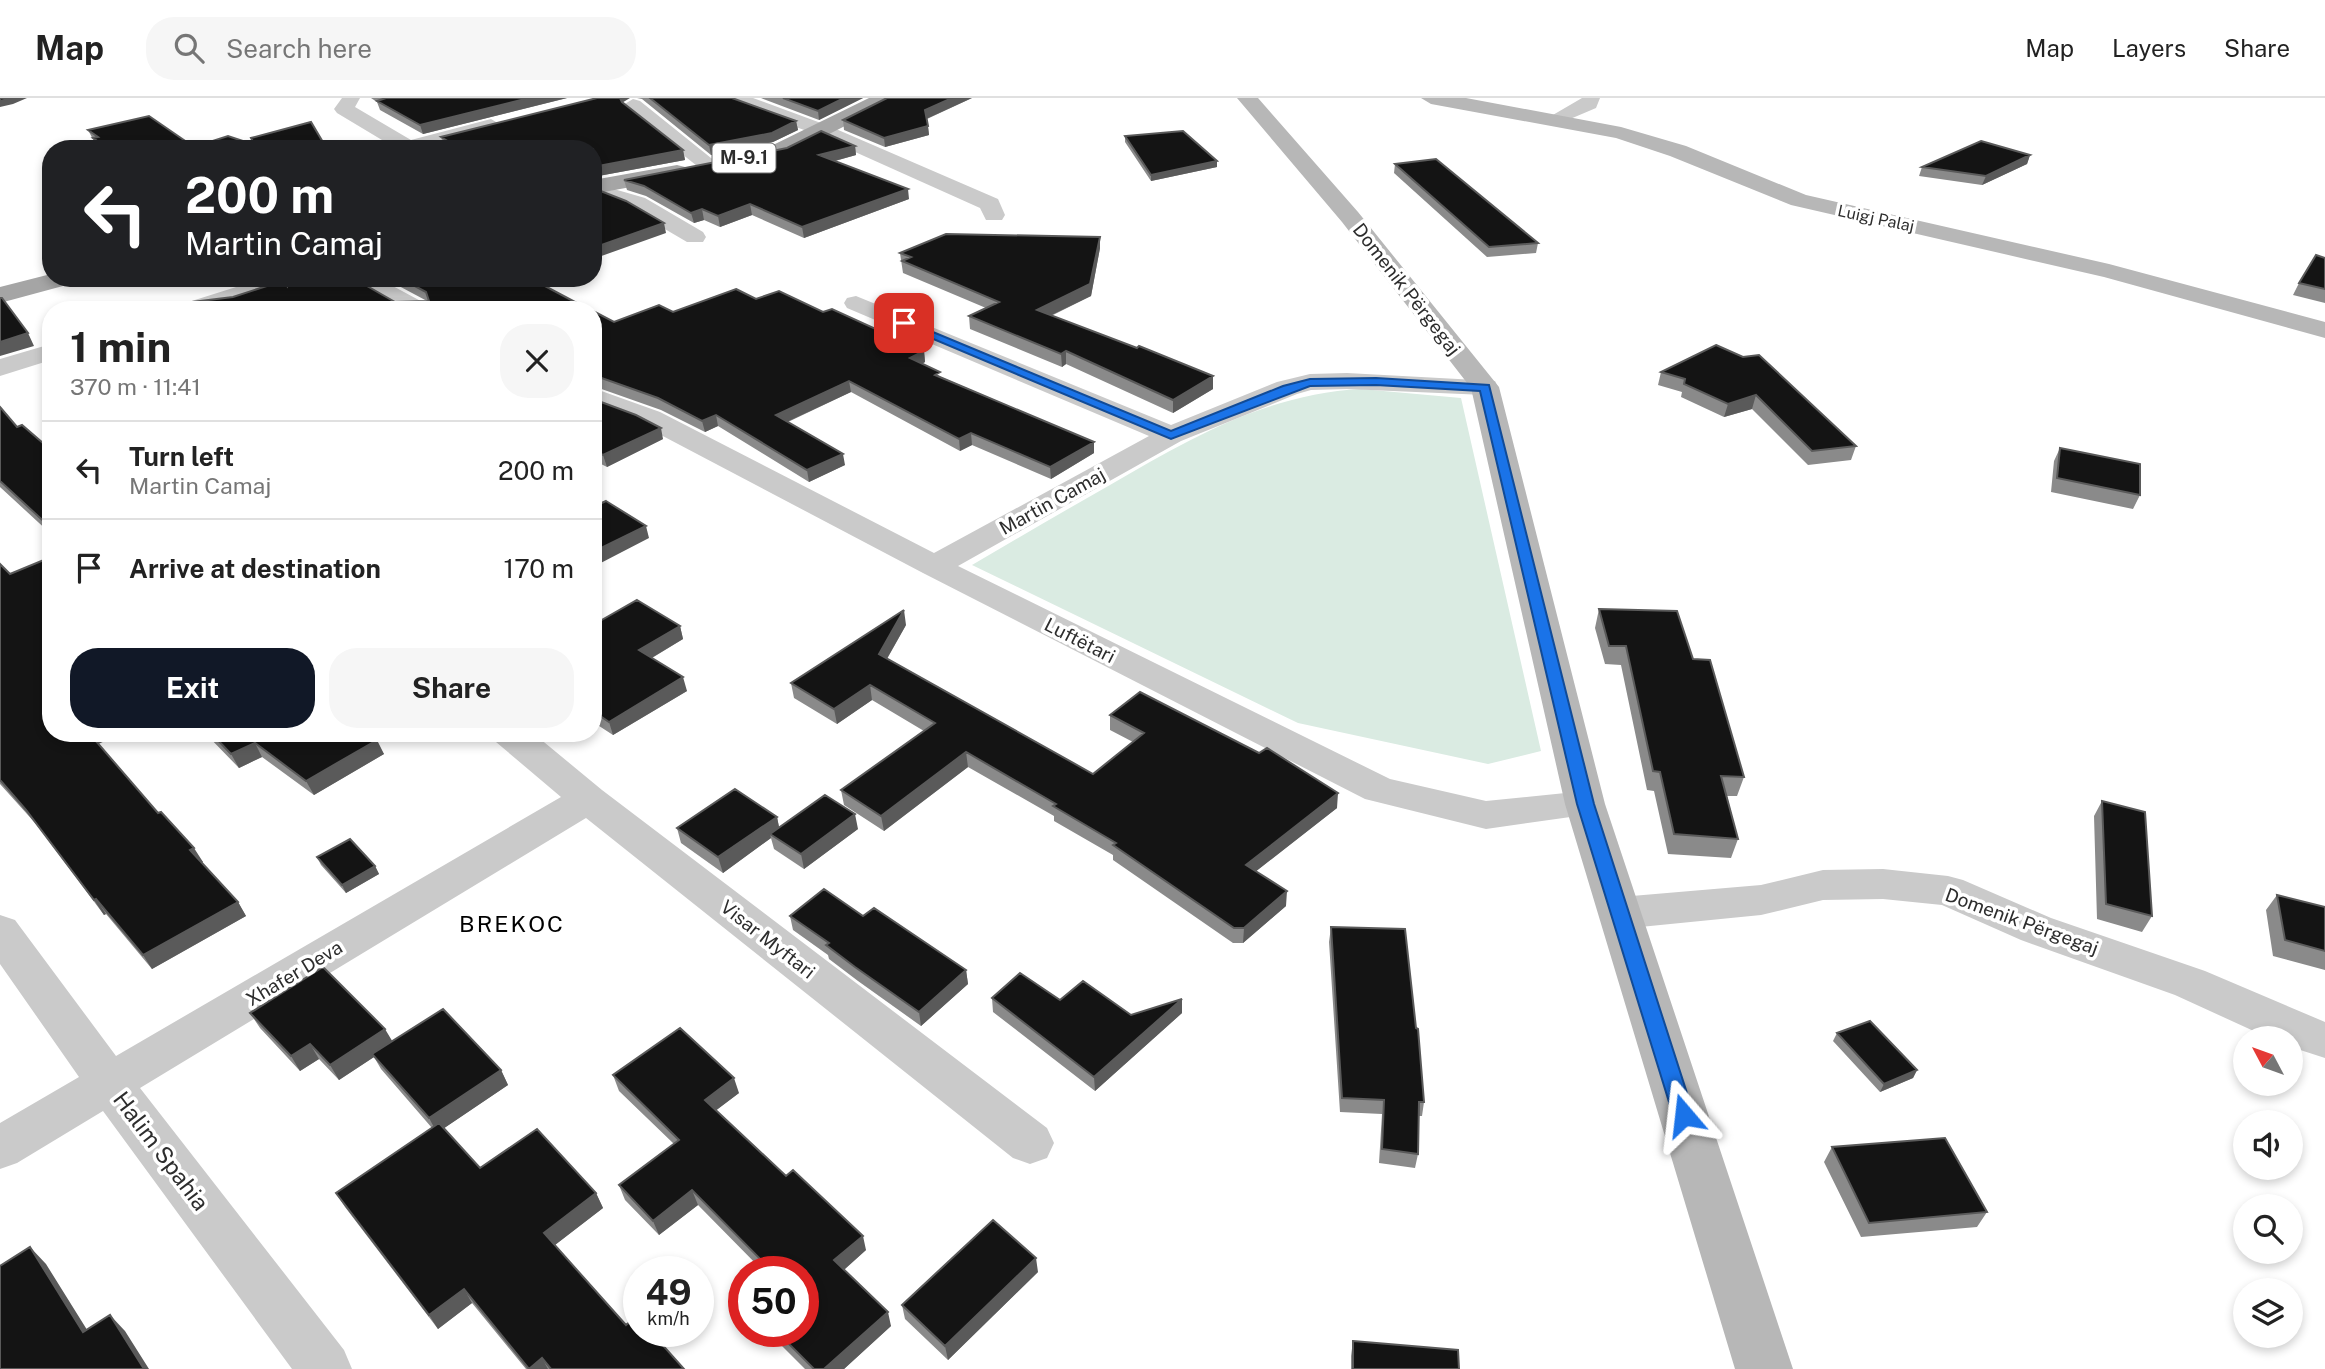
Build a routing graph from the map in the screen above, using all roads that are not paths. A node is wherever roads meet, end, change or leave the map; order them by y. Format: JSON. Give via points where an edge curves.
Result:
{"nodes":[{"id":1,"x":351,"y":98,"type":"edge"},
{"id":2,"x":735,"y":98,"type":"edge"},
{"id":3,"x":885,"y":98,"type":"edge"},
{"id":4,"x":1247,"y":98,"type":"edge"},
{"id":5,"x":1432,"y":98,"type":"edge"},
{"id":6,"x":1591,"y":98,"type":"edge"},
{"id":7,"x":633,"y":105,"type":"dead end"},
{"id":8,"x":1556,"y":119,"type":"junction"},
{"id":9,"x":516,"y":120,"type":"edge"},
{"id":10,"x":822,"y":130,"type":"junction"},
{"id":11,"x":397,"y":140,"type":"edge"},
{"id":12,"x":441,"y":140,"type":"edge"},
{"id":13,"x":709,"y":166,"type":"junction"},
{"id":14,"x":602,"y":186,"type":"edge"},
{"id":15,"x":602,"y":191,"type":"edge"},
{"id":16,"x":994,"y":215,"type":"dead end"},
{"id":17,"x":695,"y":237,"type":"dead end"},
{"id":18,"x":42,"y":284,"type":"edge"},
{"id":19,"x":262,"y":287,"type":"edge"},
{"id":20,"x":377,"y":287,"type":"edge"},
{"id":21,"x":0,"y":295,"type":"edge"},
{"id":22,"x":217,"y":301,"type":"edge"},
{"id":23,"x":402,"y":301,"type":"edge"},
{"id":24,"x":856,"y":303,"type":"dead end"},
{"id":25,"x":2325,"y":330,"type":"edge"},
{"id":26,"x":42,"y":359,"type":"edge"},
{"id":27,"x":0,"y":368,"type":"edge"},
{"id":28,"x":1485,"y":387,"type":"junction"},
{"id":29,"x":602,"y":399,"type":"edge"},
{"id":30,"x":1171,"y":435,"type":"junction"},
{"id":31,"x":934,"y":566,"type":"junction"},
{"id":32,"x":520,"y":742,"type":"edge"},
{"id":33,"x":588,"y":799,"type":"junction"},
{"id":34,"x":1585,"y":804,"type":"junction"},
{"id":35,"x":1620,"y":913,"type":"junction"},
{"id":36,"x":0,"y":931,"type":"edge"},
{"id":37,"x":2325,"y":1040,"type":"edge"},
{"id":38,"x":109,"y":1083,"type":"junction"},
{"id":39,"x":1030,"y":1143,"type":"dead end"},
{"id":40,"x":0,"y":1147,"type":"edge"},
{"id":41,"x":325,"y":1369,"type":"edge"},
{"id":42,"x":1764,"y":1369,"type":"edge"}],
"edges":[{"from":1,"to":11,"type":"street","via":[[344,109]]},
{"from":2,"to":10,"type":"street"},
{"from":3,"to":10,"type":"main road","number":"M-9.1"},
{"from":4,"to":28,"type":"main road","name":"Domenik Përgegaj"},
{"from":5,"to":8,"type":"main road","name":"Luigj Palaj"},
{"from":6,"to":8,"type":"street","via":[[1589,104]]},
{"from":7,"to":13,"type":"street"},
{"from":8,"to":25,"type":"main road","name":"Luigj Palaj","via":[[1678,151],[1798,200],[2109,271]]},
{"from":9,"to":12,"type":"street"},
{"from":10,"to":13,"type":"main road","number":"M-9.1","via":[[780,150]]},
{"from":10,"to":16,"type":"street","via":[[990,204]]},
{"from":13,"to":14,"type":"main road","number":"M-9.1"},
{"from":15,"to":17,"type":"street","via":[[637,203]]},
{"from":18,"to":21,"type":"main road"},
{"from":19,"to":22,"type":"street"},
{"from":20,"to":23,"type":"street"},
{"from":24,"to":30,"type":"street"},
{"from":26,"to":27,"type":"street"},
{"from":28,"to":30,"type":"street","name":"Martin Camaj","via":[[1310,382]]},
{"from":28,"to":34,"type":"main road","name":"Domenik Përgegaj"},
{"from":29,"to":31,"type":"street","name":"Luftëtari","via":[[650,418]]},
{"from":30,"to":31,"type":"street","name":"Martin Camaj"},
{"from":31,"to":34,"type":"street","name":"Luftëtari","via":[[1380,790],[1486,815]]},
{"from":32,"to":33,"type":"street","name":"Visar Myftari"},
{"from":33,"to":38,"type":"street","name":"Xhafer Deva"},
{"from":33,"to":39,"type":"street","name":"Visar Myftari"},
{"from":34,"to":35,"type":"main road","name":"Domenik Përgegaj"},
{"from":35,"to":37,"type":"street","name":"Domenik Përgegaj","via":[[1761,900],[1823,884],[1948,891]]},
{"from":35,"to":42,"type":"main road","name":"Domenik Përgegaj"},
{"from":36,"to":38,"type":"street","name":"Halim Spahia"},
{"from":38,"to":40,"type":"street","name":"Xhafer Deva"},
{"from":38,"to":41,"type":"street","name":"Halim Spahia"}]}
